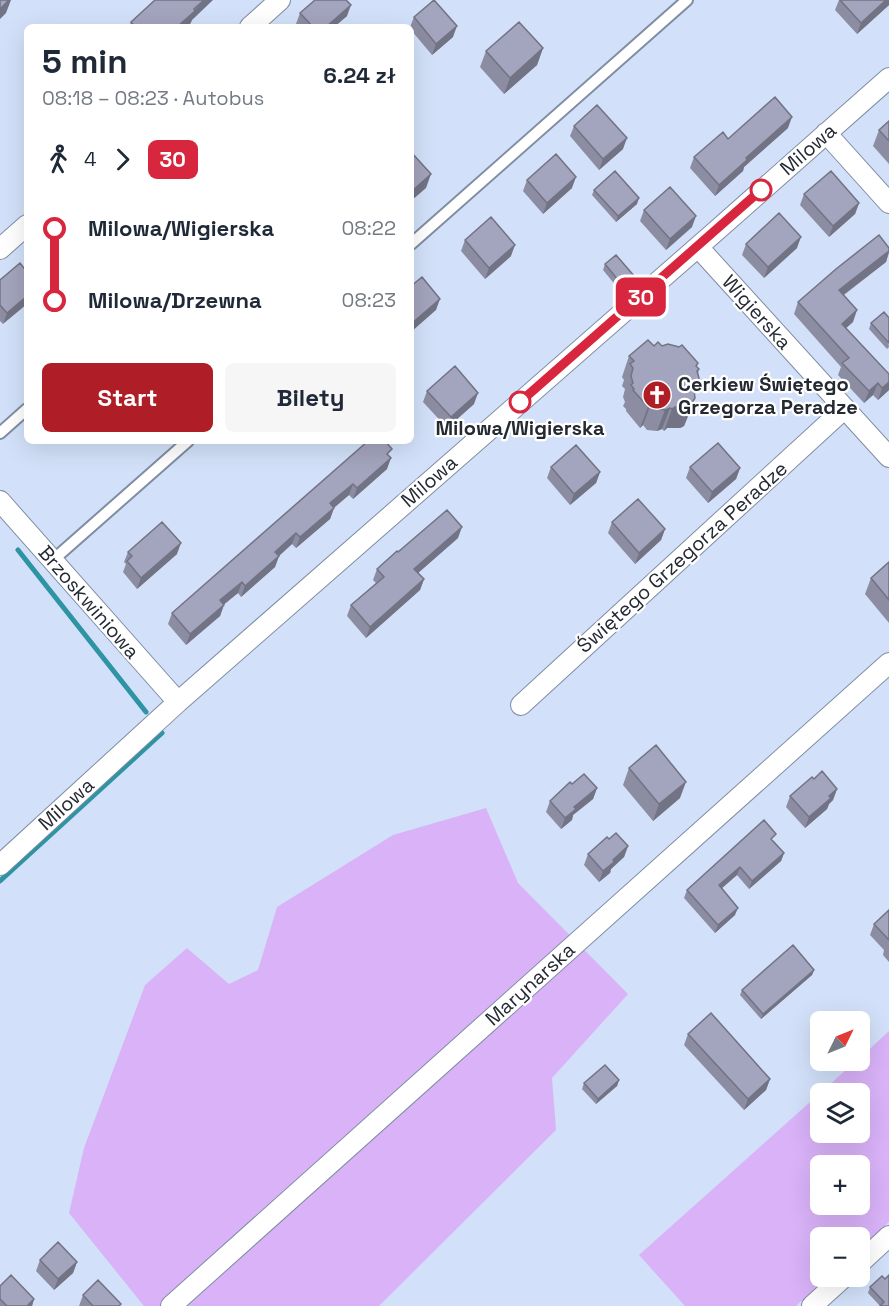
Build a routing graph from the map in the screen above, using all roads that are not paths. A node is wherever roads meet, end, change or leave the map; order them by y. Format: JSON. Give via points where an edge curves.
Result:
{"nodes":[{"id":1,"x":280,"y":0,"type":"edge"},
{"id":2,"x":687,"y":0,"type":"edge"},
{"id":3,"x":253,"y":24,"type":"edge"},
{"id":4,"x":889,"y":78,"type":"edge"},
{"id":5,"x":826,"y":134,"type":"junction"},
{"id":6,"x":889,"y":203,"type":"edge"},
{"id":7,"x":24,"y":228,"type":"edge"},
{"id":8,"x":414,"y":241,"type":"edge"},
{"id":9,"x":698,"y":247,"type":"junction"},
{"id":10,"x":0,"y":249,"type":"edge"},
{"id":11,"x":844,"y":409,"type":"junction"},
{"id":12,"x":24,"y":412,"type":"edge"},
{"id":13,"x":0,"y":433,"type":"edge"},
{"id":14,"x":185,"y":444,"type":"edge"},
{"id":15,"x":889,"y":457,"type":"edge"},
{"id":16,"x":0,"y":501,"type":"edge"},
{"id":17,"x":53,"y":560,"type":"junction"},
{"id":18,"x":889,"y":663,"type":"edge"},
{"id":19,"x":178,"y":702,"type":"junction"},
{"id":20,"x":521,"y":705,"type":"dead end"},
{"id":21,"x":0,"y":865,"type":"edge"},
{"id":22,"x":889,"y":1236,"type":"edge"},
{"id":23,"x":870,"y":1254,"type":"edge"},
{"id":24,"x":833,"y":1287,"type":"edge"},
{"id":25,"x":171,"y":1306,"type":"edge"},
{"id":26,"x":812,"y":1306,"type":"edge"}],
"edges":[{"from":1,"to":3,"type":"street"},
{"from":2,"to":8,"type":"lane"},
{"from":4,"to":5,"type":"street","name":"Milowa"},
{"from":5,"to":6,"type":"street"},
{"from":5,"to":9,"type":"street","name":"Milowa"},
{"from":7,"to":10,"type":"street"},
{"from":9,"to":11,"type":"street","name":"Wigierska"},
{"from":9,"to":19,"type":"street","name":"Milowa"},
{"from":11,"to":15,"type":"street","name":"Wigierska"},
{"from":11,"to":20,"type":"street","name":"Świętego Grzegorza Peradze"},
{"from":12,"to":13,"type":"lane"},
{"from":14,"to":17,"type":"lane"},
{"from":16,"to":17,"type":"street","name":"Brzoskwiniowa"},
{"from":17,"to":19,"type":"street","name":"Brzoskwiniowa"},
{"from":18,"to":25,"type":"street","name":"Marynarska"},
{"from":19,"to":21,"type":"street","name":"Milowa"},
{"from":22,"to":23,"type":"street"},
{"from":24,"to":26,"type":"street"}]}
